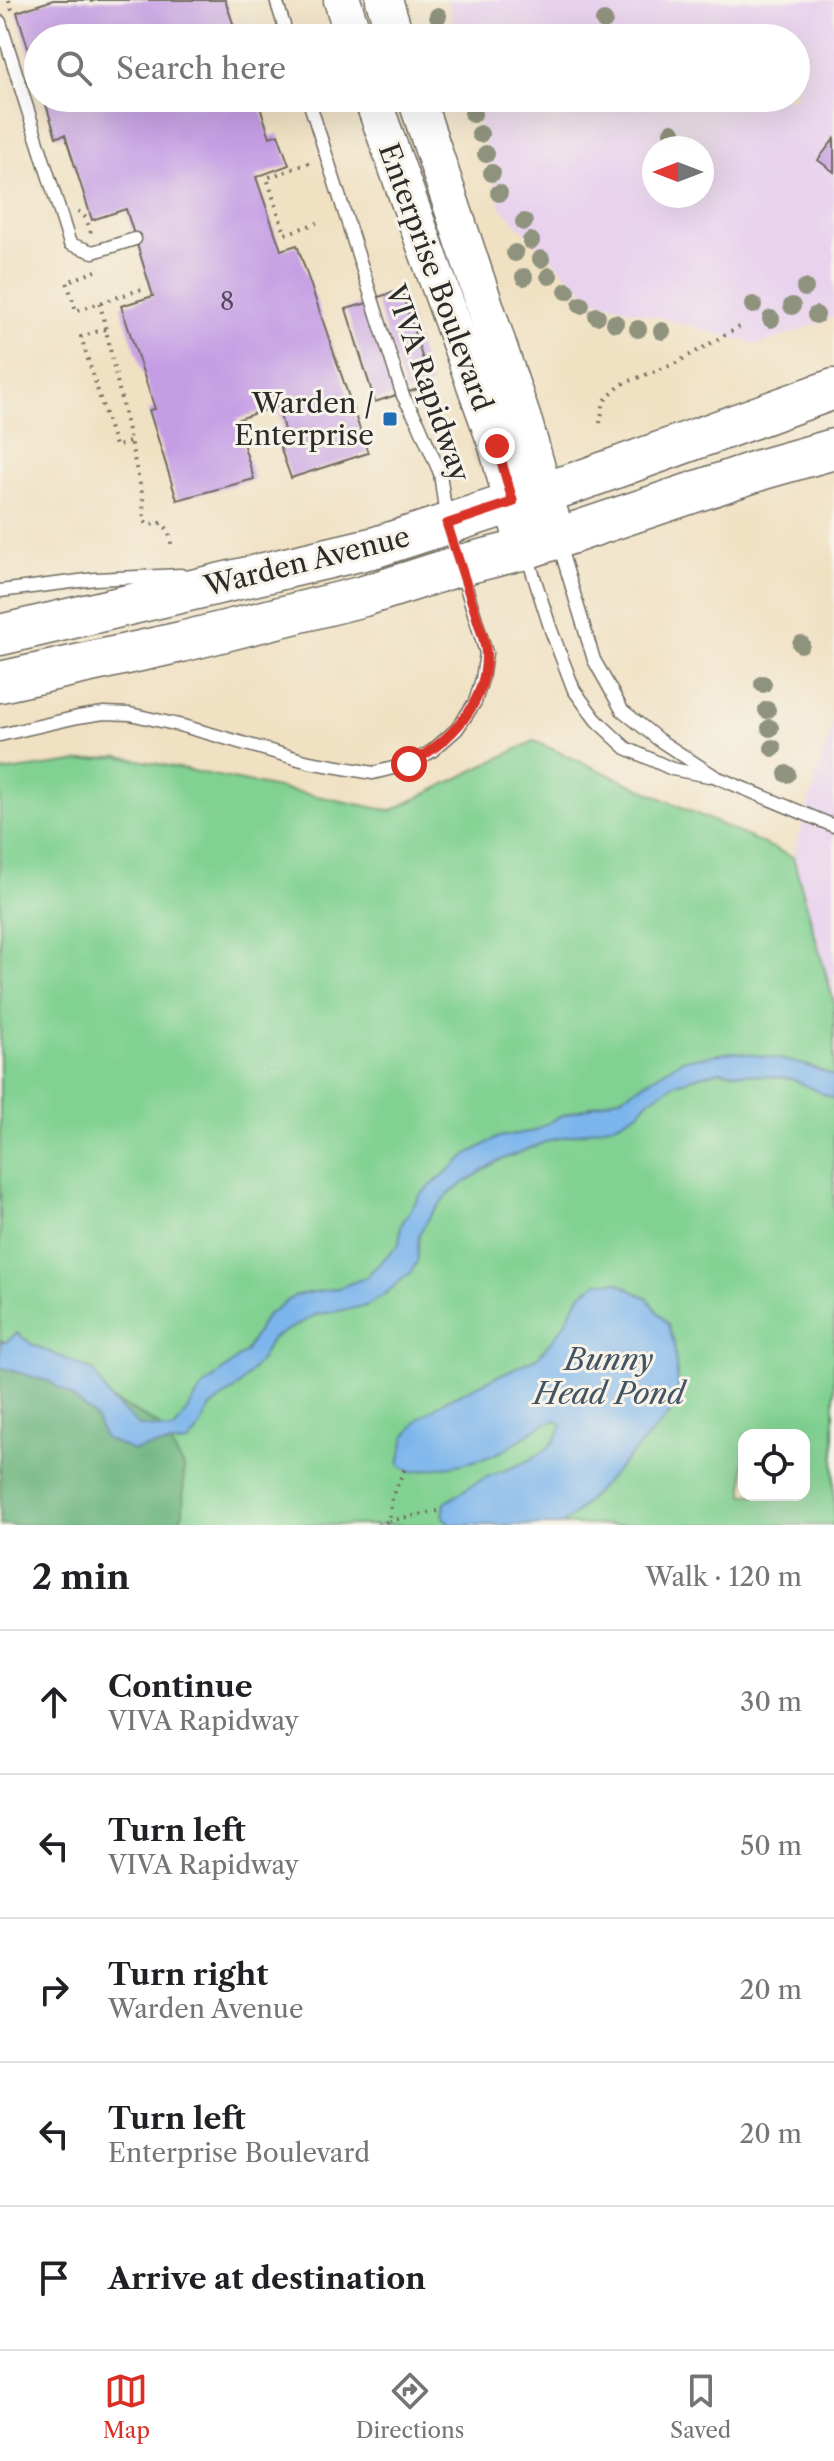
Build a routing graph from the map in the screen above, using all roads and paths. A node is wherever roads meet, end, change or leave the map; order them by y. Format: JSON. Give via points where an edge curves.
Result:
{"nodes":[{"id":1,"x":276,"y":0,"type":"edge"},
{"id":2,"x":342,"y":0,"type":"edge"},
{"id":3,"x":384,"y":0,"type":"edge"},
{"id":4,"x":0,"y":22,"type":"edge"},
{"id":5,"x":284,"y":24,"type":"edge"},
{"id":6,"x":350,"y":24,"type":"edge"},
{"id":7,"x":392,"y":24,"type":"edge"},
{"id":8,"x":24,"y":98,"type":"edge"},
{"id":9,"x":28,"y":112,"type":"edge"},
{"id":10,"x":312,"y":112,"type":"edge"},
{"id":11,"x":377,"y":112,"type":"edge"},
{"id":12,"x":421,"y":112,"type":"edge"},
{"id":13,"x":309,"y":163,"type":"dead end"},
{"id":14,"x":317,"y":223,"type":"dead end"},
{"id":15,"x":135,"y":239,"type":"dead end"},
{"id":16,"x":103,"y":268,"type":"dead end"},
{"id":17,"x":145,"y":288,"type":"dead end"},
{"id":18,"x":100,"y":303,"type":"junction"},
{"id":19,"x":741,"y":326,"type":"dead end"},
{"id":20,"x":105,"y":329,"type":"junction"},
{"id":21,"x":834,"y":389,"type":"edge"},
{"id":22,"x":600,"y":423,"type":"dead end"},
{"id":23,"x":130,"y":442,"type":"junction"},
{"id":24,"x":834,"y":449,"type":"edge"},
{"id":25,"x":528,"y":497,"type":"junction"},
{"id":26,"x":447,"y":524,"type":"junction"},
{"id":27,"x":541,"y":543,"type":"junction"},
{"id":28,"x":172,"y":549,"type":"dead end"},
{"id":29,"x":307,"y":563,"type":"junction"},
{"id":30,"x":461,"y":565,"type":"junction"},
{"id":31,"x":204,"y":573,"type":"dead end"},
{"id":32,"x":189,"y":574,"type":"dead end"},
{"id":33,"x":0,"y":591,"type":"edge"},
{"id":34,"x":0,"y":635,"type":"edge"},
{"id":35,"x":0,"y":682,"type":"edge"},
{"id":36,"x":0,"y":735,"type":"edge"},
{"id":37,"x":716,"y":777,"type":"junction"},
{"id":38,"x":834,"y":826,"type":"edge"},
{"id":39,"x":405,"y":1468,"type":"dead end"},
{"id":40,"x":443,"y":1510,"type":"dead end"},
{"id":41,"x":389,"y":1521,"type":"junction"},
{"id":42,"x":378,"y":1525,"type":"edge"}],
"edges":[{"from":1,"to":5,"type":"lane"},
{"from":2,"to":6,"type":"main road"},
{"from":3,"to":7,"type":"main road"},
{"from":4,"to":8,"type":"lane"},
{"from":9,"to":15,"type":"lane","via":[[70,244],[93,252]]},
{"from":10,"to":26,"type":"lane","name":"VIVA Rapidway","via":[[403,396],[440,473]]},
{"from":11,"to":25,"type":"main road","name":"Enterprise Boulevard","via":[[497,446]]},
{"from":12,"to":25,"type":"main road","name":"Enterprise Boulevard","via":[[525,426]]},
{"from":13,"to":14,"type":"path","via":[[267,178],[285,234]]},
{"from":16,"to":18,"type":"path","via":[[67,282],[76,311]]},
{"from":17,"to":18,"type":"path"},
{"from":18,"to":20,"type":"path"},
{"from":19,"to":22,"type":"path","via":[[676,363],[622,384],[604,401]]},
{"from":20,"to":23,"type":"path"},
{"from":20,"to":23,"type":"path","via":[[81,337],[115,446]]},
{"from":21,"to":25,"type":"main road","name":"Warden Avenue"},
{"from":23,"to":28,"type":"path","via":[[144,521],[162,523]]},
{"from":24,"to":27,"type":"main road","name":"Warden Avenue"},
{"from":25,"to":26,"type":"main road","name":"Warden Avenue"},
{"from":25,"to":27,"type":"main road","name":"Enterprise Boulevard"},
{"from":26,"to":29,"type":"main road","name":"Warden Avenue"},
{"from":26,"to":30,"type":"lane","name":"VIVA Rapidway"},
{"from":27,"to":30,"type":"main road","name":"Warden Avenue"},
{"from":27,"to":37,"type":"lane","via":[[622,710]]},
{"from":27,"to":37,"type":"lane","via":[[551,630],[574,690],[596,720],[626,748],[672,769]]},
{"from":29,"to":31,"type":"lane"},
{"from":29,"to":34,"type":"main road","name":"Warden Avenue"},
{"from":30,"to":35,"type":"main road","name":"Warden Avenue","via":[[364,596]]},
{"from":30,"to":36,"type":"lane","name":"VIVA Rapidway","via":[[486,653],[482,679],[475,702],[457,729],[409,764],[373,773],[309,762],[130,714],[78,717]]},
{"from":32,"to":33,"type":"lane"},
{"from":37,"to":38,"type":"lane"},
{"from":39,"to":41,"type":"path","via":[[392,1497]]},
{"from":40,"to":41,"type":"path"},
{"from":41,"to":42,"type":"path"}]}
